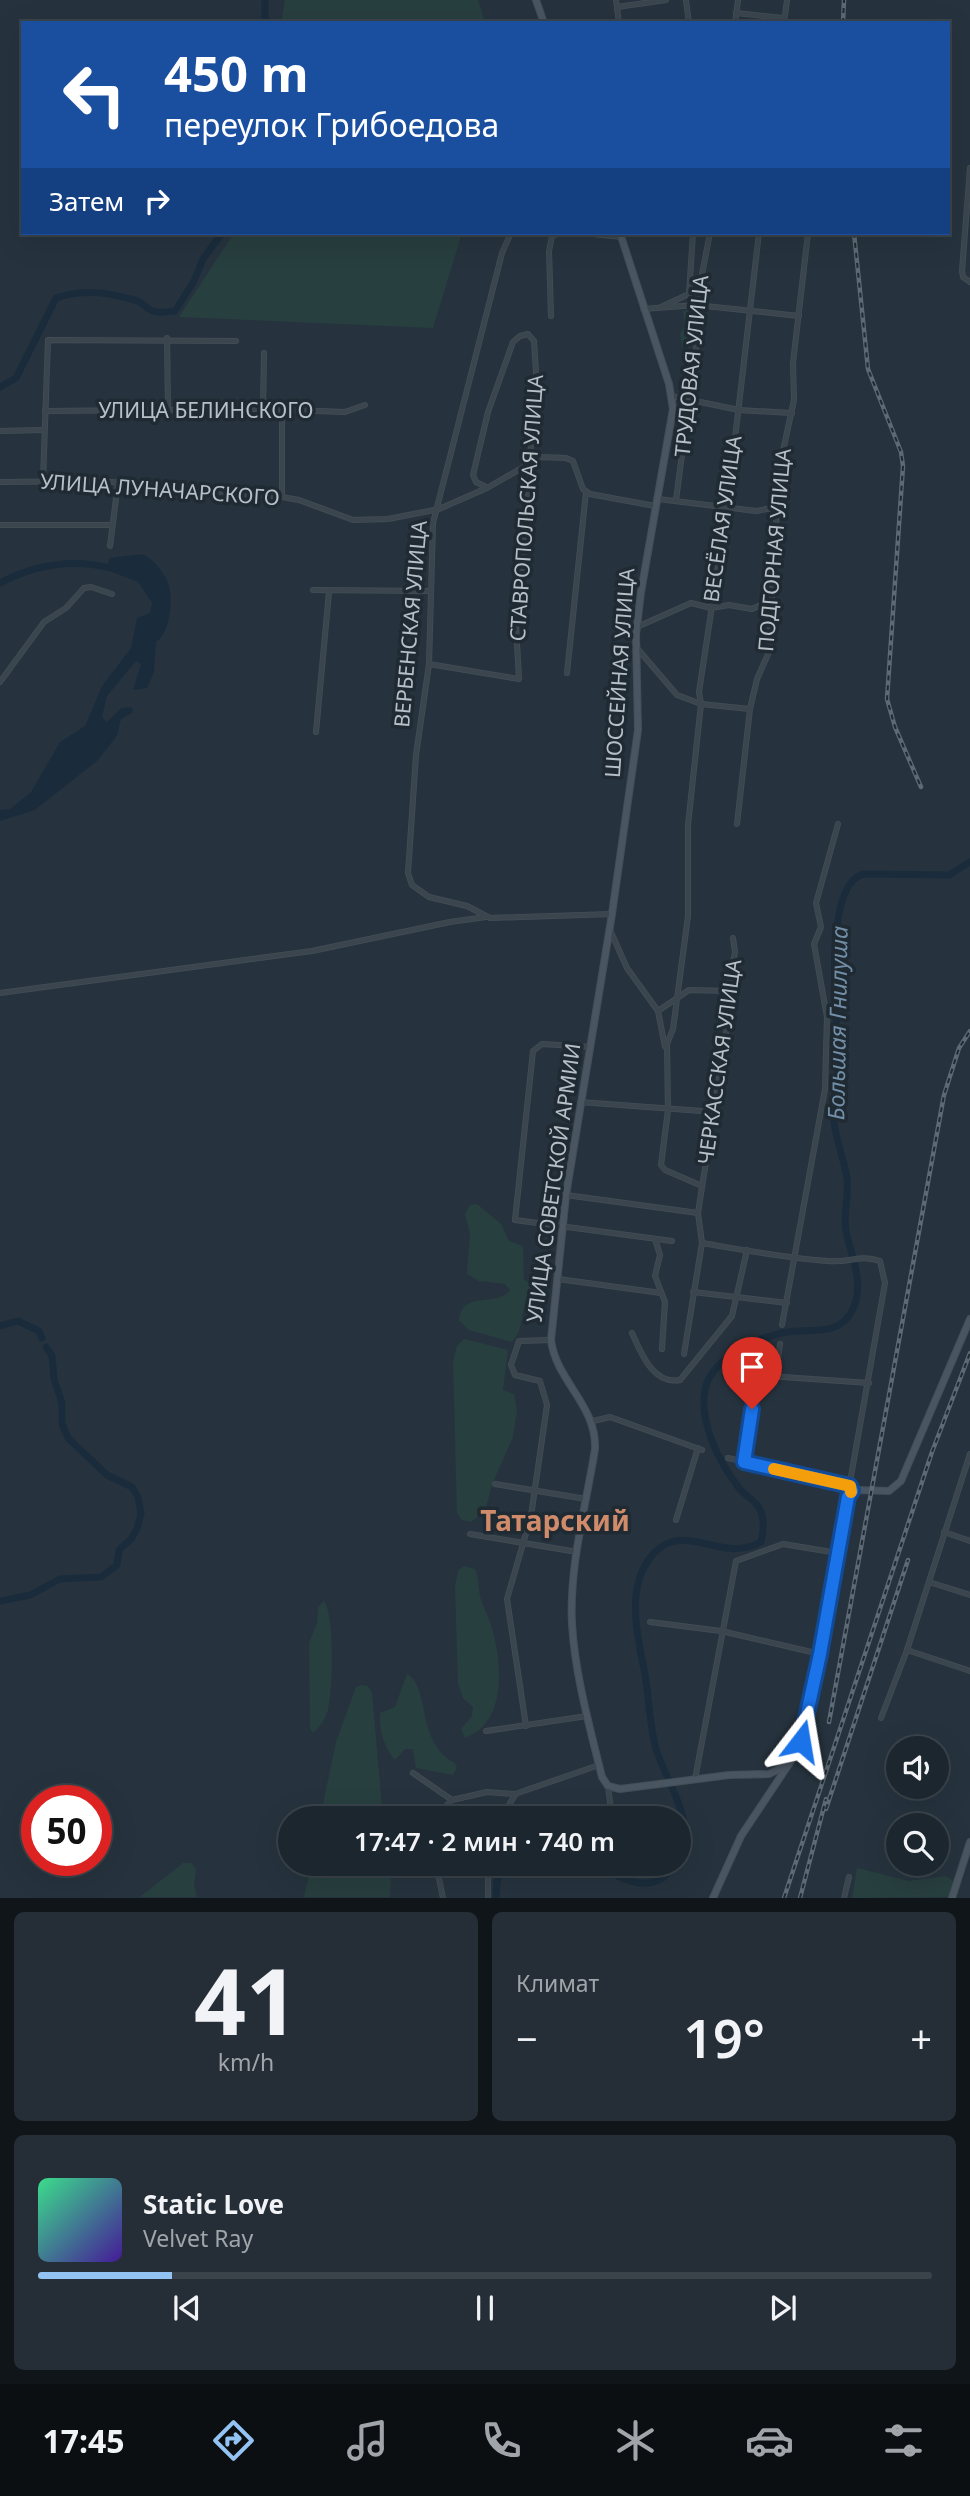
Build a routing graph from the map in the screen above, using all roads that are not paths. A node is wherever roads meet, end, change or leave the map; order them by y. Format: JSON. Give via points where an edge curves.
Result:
{"nodes":[{"id":1,"x":536,"y":0,"type":"edge"},
{"id":2,"x":616,"y":0,"type":"edge"},
{"id":3,"x":666,"y":0,"type":"edge"},
{"id":4,"x":686,"y":0,"type":"edge"},
{"id":5,"x":738,"y":0,"type":"edge"},
{"id":6,"x":787,"y":0,"type":"edge"},
{"id":7,"x":617,"y":7,"type":"junction"},
{"id":8,"x":736,"y":13,"type":"junction"},
{"id":9,"x":783,"y":20,"type":"edge"},
{"id":10,"x":543,"y":21,"type":"edge"},
{"id":11,"x":619,"y":21,"type":"edge"},
{"id":12,"x":689,"y":21,"type":"edge"},
{"id":13,"x":735,"y":21,"type":"edge"},
{"id":14,"x":970,"y":168,"type":"edge"},
{"id":15,"x":510,"y":235,"type":"edge"},
{"id":16,"x":555,"y":235,"type":"edge"},
{"id":17,"x":621,"y":235,"type":"edge"},
{"id":18,"x":693,"y":235,"type":"edge"},
{"id":19,"x":710,"y":235,"type":"edge"},
{"id":20,"x":759,"y":235,"type":"edge"},
{"id":21,"x":808,"y":235,"type":"edge"},
{"id":22,"x":970,"y":282,"type":"edge"},
{"id":23,"x":696,"y":305,"type":"junction"},
{"id":24,"x":661,"y":307,"type":"junction"},
{"id":25,"x":643,"y":309,"type":"junction"},
{"id":26,"x":750,"y":310,"type":"junction"},
{"id":27,"x":551,"y":316,"type":"dead end"},
{"id":28,"x":799,"y":316,"type":"junction"},
{"id":29,"x":167,"y":338,"type":"junction"},
{"id":30,"x":236,"y":341,"type":"dead end"},
{"id":31,"x":264,"y":353,"type":"dead end"},
{"id":32,"x":671,"y":396,"type":"junction"},
{"id":33,"x":690,"y":399,"type":"junction"},
{"id":34,"x":365,"y":405,"type":"dead end"},
{"id":35,"x":168,"y":409,"type":"junction"},
{"id":36,"x":263,"y":409,"type":"junction"},
{"id":37,"x":738,"y":410,"type":"junction"},
{"id":38,"x":45,"y":411,"type":"junction"},
{"id":39,"x":282,"y":411,"type":"junction"},
{"id":40,"x":792,"y":413,"type":"junction"},
{"id":41,"x":43,"y":430,"type":"junction"},
{"id":42,"x":0,"y":431,"type":"edge"},
{"id":43,"x":529,"y":464,"type":"junction"},
{"id":44,"x":43,"y":481,"type":"junction"},
{"id":45,"x":0,"y":482,"type":"edge"},
{"id":46,"x":118,"y":483,"type":"junction"},
{"id":47,"x":487,"y":488,"type":"junction"},
{"id":48,"x":586,"y":492,"type":"junction"},
{"id":49,"x":282,"y":497,"type":"junction"},
{"id":50,"x":658,"y":499,"type":"junction"},
{"id":51,"x":676,"y":500,"type":"junction"},
{"id":52,"x":655,"y":506,"type":"junction"},
{"id":53,"x":777,"y":506,"type":"junction"},
{"id":54,"x":727,"y":507,"type":"junction"},
{"id":55,"x":439,"y":509,"type":"junction"},
{"id":56,"x":0,"y":525,"type":"edge"},
{"id":57,"x":111,"y":525,"type":"junction"},
{"id":58,"x":110,"y":546,"type":"dead end"},
{"id":59,"x":313,"y":590,"type":"dead end"},
{"id":60,"x":430,"y":591,"type":"junction"},
{"id":61,"x":329,"y":592,"type":"junction"},
{"id":62,"x":112,"y":594,"type":"dead end"},
{"id":63,"x":773,"y":600,"type":"junction"},
{"id":64,"x":711,"y":608,"type":"junction"},
{"id":65,"x":637,"y":627,"type":"junction"},
{"id":66,"x":636,"y":647,"type":"junction"},
{"id":67,"x":429,"y":664,"type":"junction"},
{"id":68,"x":567,"y":673,"type":"dead end"},
{"id":69,"x":0,"y":682,"type":"edge"},
{"id":70,"x":701,"y":704,"type":"junction"},
{"id":71,"x":750,"y":709,"type":"junction"},
{"id":72,"x":316,"y":732,"type":"dead end"},
{"id":73,"x":737,"y":824,"type":"dead end"},
{"id":74,"x":838,"y":824,"type":"dead end"},
{"id":75,"x":612,"y":914,"type":"junction"},
{"id":76,"x":487,"y":917,"type":"junction"},
{"id":77,"x":610,"y":929,"type":"junction"},
{"id":78,"x":733,"y":938,"type":"dead end"},
{"id":79,"x":606,"y":954,"type":"joint"},
{"id":80,"x":728,"y":991,"type":"junction"},
{"id":81,"x":0,"y":993,"type":"edge"},
{"id":82,"x":676,"y":998,"type":"junction"},
{"id":83,"x":659,"y":1011,"type":"junction"},
{"id":84,"x":590,"y":1047,"type":"junction"},
{"id":85,"x":667,"y":1051,"type":"junction"},
{"id":86,"x":580,"y":1102,"type":"junction"},
{"id":87,"x":668,"y":1110,"type":"junction"},
{"id":88,"x":715,"y":1112,"type":"junction"},
{"id":89,"x":702,"y":1186,"type":"junction"},
{"id":90,"x":566,"y":1195,"type":"junction"},
{"id":91,"x":698,"y":1213,"type":"junction"},
{"id":92,"x":563,"y":1228,"type":"junction"},
{"id":93,"x":655,"y":1239,"type":"junction"},
{"id":94,"x":672,"y":1241,"type":"dead end"},
{"id":95,"x":702,"y":1243,"type":"junction"},
{"id":96,"x":747,"y":1251,"type":"junction"},
{"id":97,"x":795,"y":1258,"type":"junction"},
{"id":98,"x":558,"y":1279,"type":"junction"},
{"id":99,"x":693,"y":1292,"type":"junction"},
{"id":100,"x":662,"y":1293,"type":"junction"},
{"id":101,"x":736,"y":1296,"type":"junction"},
{"id":102,"x":787,"y":1303,"type":"junction"},
{"id":103,"x":970,"y":1319,"type":"edge"},
{"id":104,"x":782,"y":1325,"type":"dead end"},
{"id":105,"x":632,"y":1333,"type":"dead end"},
{"id":106,"x":551,"y":1340,"type":"junction"},
{"id":107,"x":780,"y":1344,"type":"dead end"},
{"id":108,"x":662,"y":1349,"type":"dead end"},
{"id":109,"x":684,"y":1354,"type":"dead end"},
{"id":110,"x":740,"y":1374,"type":"dead end"},
{"id":111,"x":776,"y":1376,"type":"junction"},
{"id":112,"x":869,"y":1383,"type":"junction"},
{"id":113,"x":752,"y":1409,"type":"dead end"},
{"id":114,"x":593,"y":1421,"type":"junction"},
{"id":115,"x":970,"y":1454,"type":"edge"},
{"id":116,"x":728,"y":1458,"type":"dead end"},
{"id":117,"x":744,"y":1462,"type":"junction"},
{"id":118,"x":495,"y":1484,"type":"dead end"},
{"id":119,"x":851,"y":1489,"type":"junction"},
{"id":120,"x":534,"y":1490,"type":"junction"},
{"id":121,"x":587,"y":1499,"type":"junction"},
{"id":122,"x":676,"y":1520,"type":"dead end"},
{"id":123,"x":944,"y":1532,"type":"junction"},
{"id":124,"x":470,"y":1534,"type":"dead end"},
{"id":125,"x":970,"y":1541,"type":"edge"},
{"id":126,"x":525,"y":1544,"type":"junction"},
{"id":127,"x":578,"y":1553,"type":"junction"},
{"id":128,"x":839,"y":1553,"type":"junction"},
{"id":129,"x":929,"y":1582,"type":"junction"},
{"id":130,"x":970,"y":1595,"type":"edge"},
{"id":131,"x":650,"y":1622,"type":"dead end"},
{"id":132,"x":722,"y":1630,"type":"junction"},
{"id":133,"x":907,"y":1650,"type":"junction"},
{"id":134,"x":820,"y":1654,"type":"junction"},
{"id":135,"x":970,"y":1671,"type":"edge"},
{"id":136,"x":588,"y":1716,"type":"junction"},
{"id":137,"x":881,"y":1718,"type":"dead end"},
{"id":138,"x":526,"y":1726,"type":"junction"},
{"id":139,"x":486,"y":1731,"type":"dead end"},
{"id":140,"x":789,"y":1764,"type":"junction"},
{"id":141,"x":599,"y":1765,"type":"junction"},
{"id":142,"x":413,"y":1773,"type":"dead end"},
{"id":143,"x":769,"y":1774,"type":"junction"},
{"id":144,"x":695,"y":1779,"type":"junction"},
{"id":145,"x":774,"y":1785,"type":"junction"},
{"id":146,"x":608,"y":1786,"type":"junction"},
{"id":147,"x":515,"y":1794,"type":"junction"},
{"id":148,"x":452,"y":1800,"type":"junction"},
{"id":149,"x":446,"y":1806,"type":"edge"},
{"id":150,"x":508,"y":1806,"type":"edge"},
{"id":151,"x":610,"y":1806,"type":"edge"},
{"id":152,"x":970,"y":1842,"type":"edge"},
{"id":153,"x":438,"y":1876,"type":"edge"},
{"id":154,"x":488,"y":1876,"type":"edge"},
{"id":155,"x":849,"y":1877,"type":"dead end"},
{"id":156,"x":443,"y":1898,"type":"edge"},
{"id":157,"x":488,"y":1898,"type":"edge"},
{"id":158,"x":713,"y":1898,"type":"edge"},
{"id":159,"x":844,"y":1898,"type":"edge"},
{"id":160,"x":952,"y":1898,"type":"edge"}],
"edges":[{"from":1,"to":10,"type":"main road"},
{"from":2,"to":7,"type":"street"},
{"from":3,"to":7,"type":"street"},
{"from":4,"to":12,"type":"street"},
{"from":5,"to":8,"type":"street"},
{"from":6,"to":9,"type":"street"},
{"from":7,"to":11,"type":"street"},
{"from":8,"to":9,"type":"street"},
{"from":8,"to":13,"type":"street"},
{"from":14,"to":22,"type":"street","via":[[962,271]]},
{"from":15,"to":55,"type":"street","name":"ВЕРБЕНСКАЯ УЛИЦА","via":[[463,401]]},
{"from":16,"to":27,"type":"street","via":[[548,251]]},
{"from":17,"to":25,"type":"main road"},
{"from":18,"to":24,"type":"street","via":[[689,294]]},
{"from":19,"to":23,"type":"street","name":"ТРУДОВАЯ УЛИЦА"},
{"from":20,"to":26,"type":"street","name":"ВЕСЁЛАЯ УЛИЦА"},
{"from":21,"to":28,"type":"street","name":"ПОДГОРНАЯ УЛИЦА"},
{"from":23,"to":24,"type":"street"},
{"from":23,"to":26,"type":"street"},
{"from":23,"to":33,"type":"street","name":"ТРУДОВАЯ УЛИЦА","via":[[698,332]]},
{"from":24,"to":25,"type":"street"},
{"from":25,"to":32,"type":"main road"},
{"from":26,"to":28,"type":"street"},
{"from":26,"to":37,"type":"street","name":"ВЕСЁЛАЯ УЛИЦА"},
{"from":28,"to":40,"type":"street","name":"ПОДГОРНАЯ УЛИЦА"},
{"from":29,"to":30,"type":"street"},
{"from":29,"to":35,"type":"street"},
{"from":29,"to":38,"type":"street","via":[[48,340]]},
{"from":31,"to":36,"type":"street"},
{"from":32,"to":33,"type":"street"},
{"from":32,"to":50,"type":"main road","name":"ШОССЕЙНАЯ УЛИЦА","via":[[673,409]]},
{"from":33,"to":37,"type":"street"},
{"from":33,"to":51,"type":"street","name":"ТРУДОВАЯ УЛИЦА"},
{"from":34,"to":39,"type":"street","name":"УЛИЦА БЕЛИНСКОГО","via":[[345,412]]},
{"from":35,"to":36,"type":"street","name":"УЛИЦА БЕЛИНСКОГО"},
{"from":35,"to":38,"type":"street","name":"УЛИЦА БЕЛИНСКОГО"},
{"from":36,"to":39,"type":"street","name":"УЛИЦА БЕЛИНСКОГО"},
{"from":37,"to":40,"type":"street"},
{"from":37,"to":54,"type":"street","name":"ВЕСЁЛАЯ УЛИЦА"},
{"from":38,"to":41,"type":"street"},
{"from":39,"to":49,"type":"street"},
{"from":40,"to":53,"type":"street","name":"ПОДГОРНАЯ УЛИЦА"},
{"from":41,"to":42,"type":"street"},
{"from":41,"to":44,"type":"street"},
{"from":43,"to":47,"type":"street","name":"УЛИЦА ЛУНАЧАРСКОГО"},
{"from":43,"to":47,"type":"street","name":"СТАВРОПОЛЬСКАЯ УЛИЦА","via":[[536,372],[533,338],[522,335],[513,342],[499,379],[475,464],[474,478]]},
{"from":43,"to":48,"type":"street","name":"УЛИЦА ЛУНАЧАРСКОГО","via":[[546,456],[570,459]]},
{"from":43,"to":67,"type":"street","name":"СТАВРОПОЛЬСКАЯ УЛИЦА","via":[[516,626],[519,679]]},
{"from":44,"to":45,"type":"street","name":"УЛИЦА ЛУНАЧАРСКОГО"},
{"from":44,"to":46,"type":"street","name":"УЛИЦА ЛУНАЧАРСКОГО"},
{"from":46,"to":49,"type":"street","name":"УЛИЦА ЛУНАЧАРСКОГО"},
{"from":46,"to":57,"type":"street"},
{"from":47,"to":55,"type":"street","name":"УЛИЦА ЛУНАЧАРСКОГО"},
{"from":48,"to":52,"type":"street"},
{"from":48,"to":68,"type":"street"},
{"from":49,"to":55,"type":"street","name":"УЛИЦА ЛУНАЧАРСКОГО","via":[[361,522]]},
{"from":50,"to":51,"type":"street"},
{"from":50,"to":52,"type":"main road","name":"ШОССЕЙНАЯ УЛИЦА"},
{"from":51,"to":54,"type":"street"},
{"from":52,"to":65,"type":"main road","name":"ШОССЕЙНАЯ УЛИЦА"},
{"from":53,"to":54,"type":"street","via":[[756,511]]},
{"from":53,"to":63,"type":"street","name":"ПОДГОРНАЯ УЛИЦА"},
{"from":54,"to":64,"type":"street","name":"ВЕСЁЛАЯ УЛИЦА"},
{"from":55,"to":60,"type":"street","name":"ВЕРБЕНСКАЯ УЛИЦА","via":[[433,523]]},
{"from":56,"to":57,"type":"street"},
{"from":57,"to":58,"type":"street"},
{"from":59,"to":61,"type":"street"},
{"from":60,"to":61,"type":"street"},
{"from":60,"to":67,"type":"street","name":"ВЕРБЕНСКАЯ УЛИЦА"},
{"from":61,"to":72,"type":"street"},
{"from":62,"to":69,"type":"street","via":[[85,588],[44,622]]},
{"from":63,"to":64,"type":"street","via":[[751,609]]},
{"from":63,"to":71,"type":"street","name":"ПОДГОРНАЯ УЛИЦА","via":[[769,652]]},
{"from":64,"to":65,"type":"street","via":[[691,603]]},
{"from":64,"to":70,"type":"street","name":"ВЕСЁЛАЯ УЛИЦА"},
{"from":65,"to":66,"type":"main road","name":"ШОССЕЙНАЯ УЛИЦА"},
{"from":66,"to":70,"type":"street","via":[[671,691]]},
{"from":66,"to":75,"type":"main road","name":"ШОССЕЙНАЯ УЛИЦА","via":[[638,730]]},
{"from":67,"to":76,"type":"street","name":"ВЕРБЕНСКАЯ УЛИЦА","via":[[416,755],[410,880],[434,899],[467,906]]},
{"from":70,"to":71,"type":"street"},
{"from":70,"to":82,"type":"street","name":"ВЕСЁЛАЯ УЛИЦА","via":[[690,805],[688,916]]},
{"from":71,"to":73,"type":"street","name":"ПОДГОРНАЯ УЛИЦА"},
{"from":74,"to":97,"type":"street","via":[[816,903],[821,927],[814,944],[827,1017],[825,1089]]},
{"from":75,"to":76,"type":"street"},
{"from":75,"to":77,"type":"main road","name":"ШОССЕЙНАЯ УЛИЦА"},
{"from":76,"to":81,"type":"street","via":[[312,951]]},
{"from":77,"to":79,"type":"main road","name":"ШОССЕЙНАЯ УЛИЦА"},
{"from":77,"to":83,"type":"street","via":[[627,968]]},
{"from":78,"to":80,"type":"street","name":"ЧЕРКАССКАЯ УЛИЦА","via":[[736,952]]},
{"from":79,"to":84,"type":"main road","name":"УЛИЦА СОВЕТСКОЙ АРМИИ"},
{"from":80,"to":82,"type":"street","via":[[689,990]]},
{"from":80,"to":88,"type":"street","name":"ЧЕРКАССКАЯ УЛИЦА"},
{"from":82,"to":83,"type":"street"},
{"from":82,"to":85,"type":"street","name":"ВЕСЁЛАЯ УЛИЦА"},
{"from":83,"to":85,"type":"street"},
{"from":84,"to":86,"type":"main road","name":"УЛИЦА СОВЕТСКОЙ АРМИИ"},
{"from":84,"to":92,"type":"street","via":[[542,1044],[533,1051],[515,1220]]},
{"from":85,"to":87,"type":"street"},
{"from":86,"to":87,"type":"street"},
{"from":86,"to":90,"type":"main road","name":"УЛИЦА СОВЕТСКОЙ АРМИИ"},
{"from":87,"to":88,"type":"street"},
{"from":87,"to":89,"type":"street","via":[[662,1168]]},
{"from":88,"to":89,"type":"street","name":"ЧЕРКАССКАЯ УЛИЦА"},
{"from":89,"to":91,"type":"street","name":"ЧЕРКАССКАЯ УЛИЦА"},
{"from":90,"to":91,"type":"street"},
{"from":90,"to":92,"type":"main road","name":"УЛИЦА СОВЕТСКОЙ АРМИИ"},
{"from":91,"to":95,"type":"street","name":"ЧЕРКАССКАЯ УЛИЦА"},
{"from":92,"to":93,"type":"street"},
{"from":92,"to":98,"type":"main road","name":"УЛИЦА СОВЕТСКОЙ АРМИИ"},
{"from":93,"to":94,"type":"street"},
{"from":93,"to":100,"type":"street","via":[[660,1255],[655,1276]]},
{"from":95,"to":96,"type":"street"},
{"from":95,"to":99,"type":"street","name":"ЧЕРКАССКАЯ УЛИЦА"},
{"from":96,"to":97,"type":"street"},
{"from":96,"to":101,"type":"street"},
{"from":97,"to":102,"type":"street"},
{"from":97,"to":112,"type":"street","via":[[856,1259],[868,1255],[880,1261],[885,1283]]},
{"from":98,"to":100,"type":"street"},
{"from":98,"to":106,"type":"main road","name":"УЛИЦА СОВЕТСКОЙ АРМИИ"},
{"from":99,"to":101,"type":"street"},
{"from":99,"to":109,"type":"street","name":"ЧЕРКАССКАЯ УЛИЦА"},
{"from":100,"to":108,"type":"street"},
{"from":101,"to":102,"type":"street"},
{"from":101,"to":105,"type":"street","via":[[729,1323],[714,1335],[680,1380],[654,1373]]},
{"from":102,"to":104,"type":"street"},
{"from":103,"to":119,"type":"main road","via":[[901,1481],[885,1492]]},
{"from":106,"to":114,"type":"main road","name":"УЛИЦА СОВЕТСКОЙ АРМИИ","via":[[555,1359]]},
{"from":106,"to":120,"type":"street","via":[[519,1341],[511,1365],[515,1374],[540,1381],[546,1395]]},
{"from":107,"to":111,"type":"street"},
{"from":110,"to":111,"type":"street"},
{"from":111,"to":112,"type":"street"},
{"from":112,"to":119,"type":"street"},
{"from":113,"to":117,"type":"street"},
{"from":114,"to":121,"type":"main road","via":[[595,1449]]},
{"from":114,"to":122,"type":"street","via":[[616,1418],[700,1449]]},
{"from":115,"to":123,"type":"street"},
{"from":116,"to":117,"type":"street"},
{"from":117,"to":119,"type":"street"},
{"from":118,"to":120,"type":"street"},
{"from":119,"to":128,"type":"main road"},
{"from":120,"to":121,"type":"street"},
{"from":120,"to":126,"type":"street"},
{"from":121,"to":127,"type":"main road"},
{"from":123,"to":125,"type":"street"},
{"from":123,"to":129,"type":"street"},
{"from":124,"to":126,"type":"street"},
{"from":126,"to":127,"type":"street"},
{"from":126,"to":138,"type":"street","via":[[507,1599]]},
{"from":127,"to":136,"type":"main road","via":[[572,1627]]},
{"from":128,"to":132,"type":"street","via":[[783,1544],[736,1561]]},
{"from":128,"to":134,"type":"main road"},
{"from":129,"to":130,"type":"street"},
{"from":129,"to":133,"type":"street"},
{"from":131,"to":132,"type":"street"},
{"from":132,"to":134,"type":"street"},
{"from":132,"to":144,"type":"street"},
{"from":133,"to":135,"type":"street"},
{"from":133,"to":137,"type":"street"},
{"from":134,"to":140,"type":"main road","via":[[803,1734]]},
{"from":136,"to":138,"type":"street"},
{"from":136,"to":141,"type":"main road"},
{"from":138,"to":139,"type":"street"},
{"from":140,"to":143,"type":"main road"},
{"from":140,"to":145,"type":"main road"},
{"from":141,"to":146,"type":"main road"},
{"from":141,"to":147,"type":"street"},
{"from":142,"to":148,"type":"street"},
{"from":143,"to":144,"type":"main road"},
{"from":143,"to":145,"type":"main road"},
{"from":144,"to":146,"type":"main road","via":[[620,1789]]},
{"from":145,"to":158,"type":"main road","via":[[741,1836]]},
{"from":146,"to":151,"type":"street"},
{"from":147,"to":148,"type":"street","via":[[487,1792]]},
{"from":147,"to":150,"type":"street"},
{"from":148,"to":149,"type":"street"},
{"from":152,"to":160,"type":"main road"},
{"from":153,"to":156,"type":"street"},
{"from":154,"to":157,"type":"street"},
{"from":155,"to":159,"type":"street"}]}
